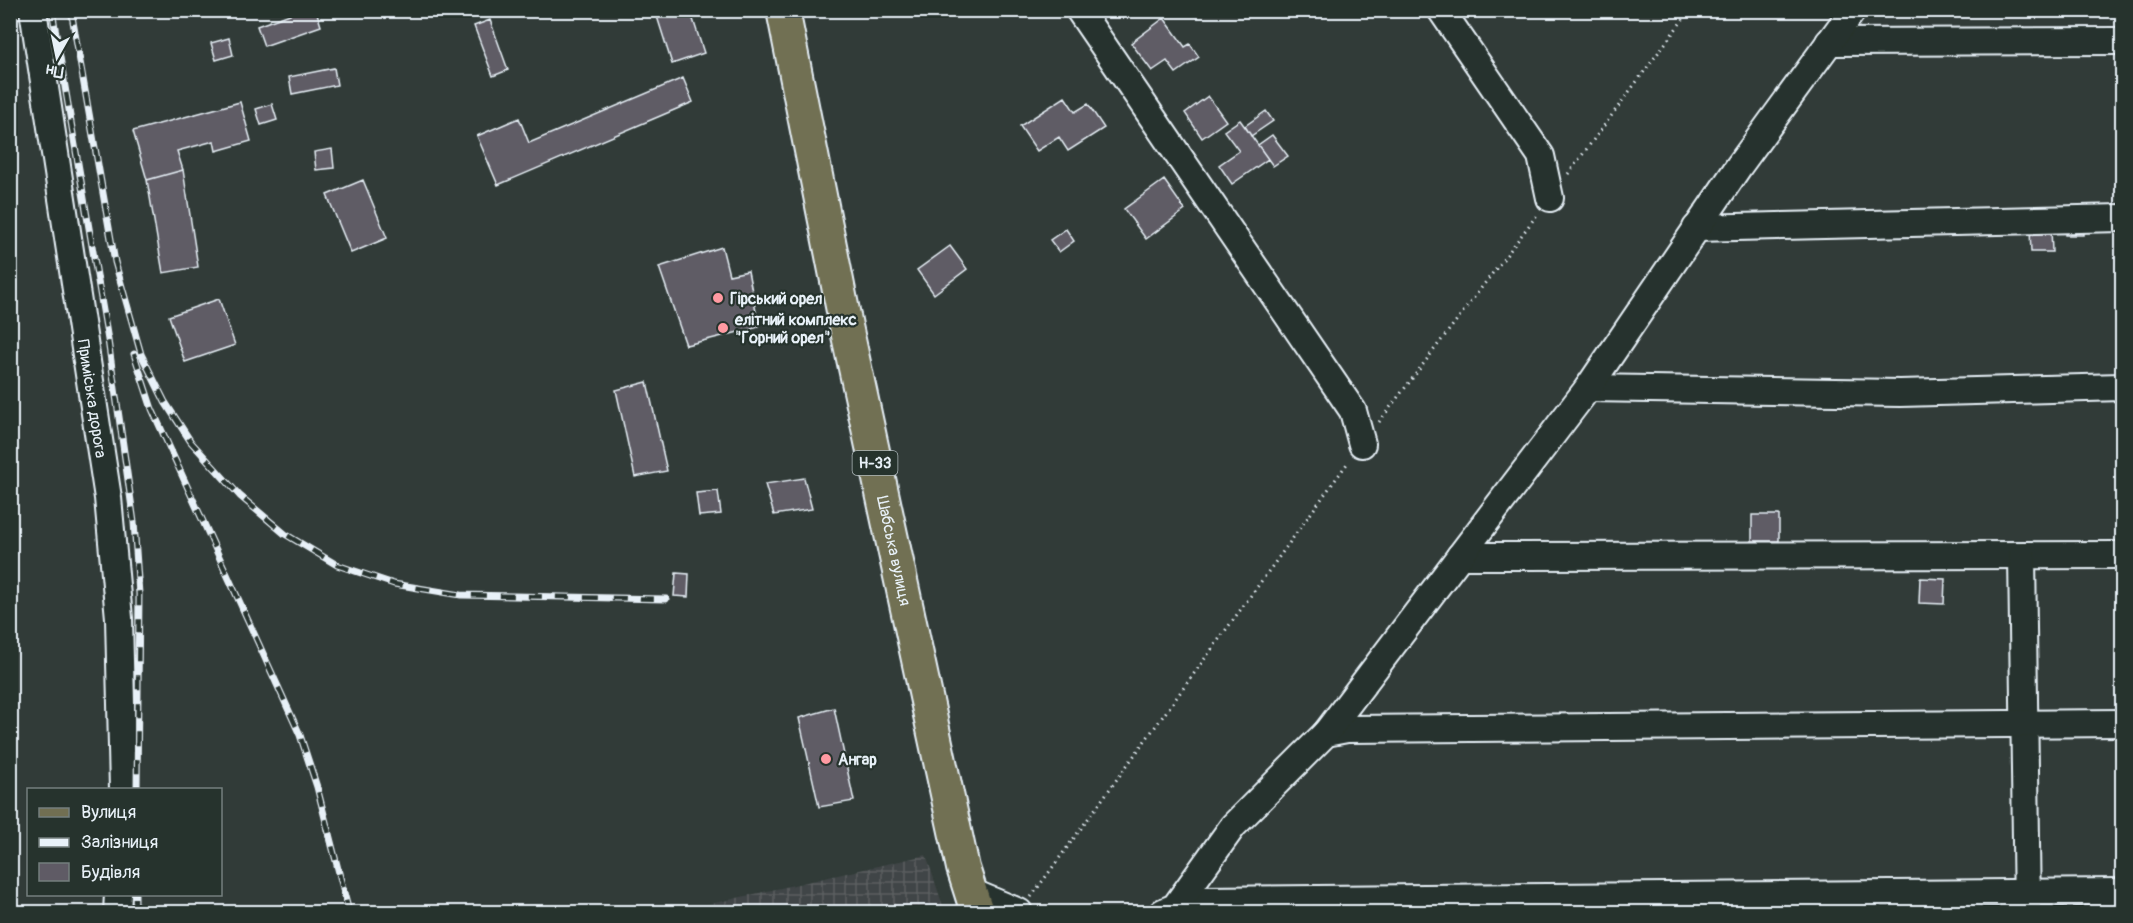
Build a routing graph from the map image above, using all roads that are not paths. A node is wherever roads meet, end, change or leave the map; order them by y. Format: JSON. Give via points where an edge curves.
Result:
{"nodes":[{"id":1,"x":33,"y":10,"type":"edge"},
{"id":2,"x":783,"y":10,"type":"edge"},
{"id":3,"x":1079,"y":10,"type":"edge"},
{"id":4,"x":1441,"y":10,"type":"edge"},
{"id":5,"x":1853,"y":10,"type":"edge"},
{"id":6,"x":2122,"y":41,"type":"edge"},
{"id":7,"x":1829,"y":42,"type":"junction"},
{"id":8,"x":1550,"y":198,"type":"dead end"},
{"id":9,"x":2122,"y":218,"type":"edge"},
{"id":10,"x":1696,"y":228,"type":"junction"},
{"id":11,"x":1587,"y":387,"type":"junction"},
{"id":12,"x":2122,"y":387,"type":"edge"},
{"id":13,"x":1362,"y":444,"type":"dead end"},
{"id":14,"x":2122,"y":555,"type":"edge"},
{"id":15,"x":1460,"y":556,"type":"junction"},
{"id":16,"x":2022,"y":556,"type":"junction"},
{"id":17,"x":2122,"y":723,"type":"edge"},
{"id":18,"x":2025,"y":724,"type":"junction"},
{"id":19,"x":1326,"y":733,"type":"junction"},
{"id":20,"x":123,"y":788,"type":"edge"},
{"id":21,"x":2122,"y":892,"type":"edge"},
{"id":22,"x":118,"y":896,"type":"edge"},
{"id":23,"x":974,"y":902,"type":"edge"},
{"id":24,"x":2027,"y":903,"type":"edge"},
{"id":25,"x":1169,"y":910,"type":"edge"},
{"id":26,"x":117,"y":912,"type":"edge"},
{"id":27,"x":1019,"y":912,"type":"edge"}],
"edges":[{"from":1,"to":20,"type":"street","name":"Приміська дорога","via":[[108,498],[119,618]]},
{"from":2,"to":23,"type":"main road","name":"Шабська вулиця","number":"Н-33","via":[[848,337],[960,857]]},
{"from":3,"to":13,"type":"street","via":[[1353,411]]},
{"from":4,"to":8,"type":"street","via":[[1541,156]]},
{"from":5,"to":7,"type":"street"},
{"from":6,"to":7,"type":"street"},
{"from":7,"to":10,"type":"street"},
{"from":9,"to":10,"type":"street"},
{"from":10,"to":11,"type":"street"},
{"from":11,"to":12,"type":"street","via":[[1900,393]]},
{"from":11,"to":15,"type":"street"},
{"from":14,"to":16,"type":"street"},
{"from":15,"to":16,"type":"street"},
{"from":15,"to":19,"type":"street"},
{"from":16,"to":18,"type":"street"},
{"from":17,"to":18,"type":"street"},
{"from":18,"to":19,"type":"street","via":[[1347,729]]},
{"from":18,"to":24,"type":"street"},
{"from":19,"to":25,"type":"street","via":[[1233,826]]},
{"from":21,"to":24,"type":"street"},
{"from":22,"to":26,"type":"street"},
{"from":23,"to":27,"type":"street"},
{"from":24,"to":25,"type":"street","via":[[1203,900]]}]}
